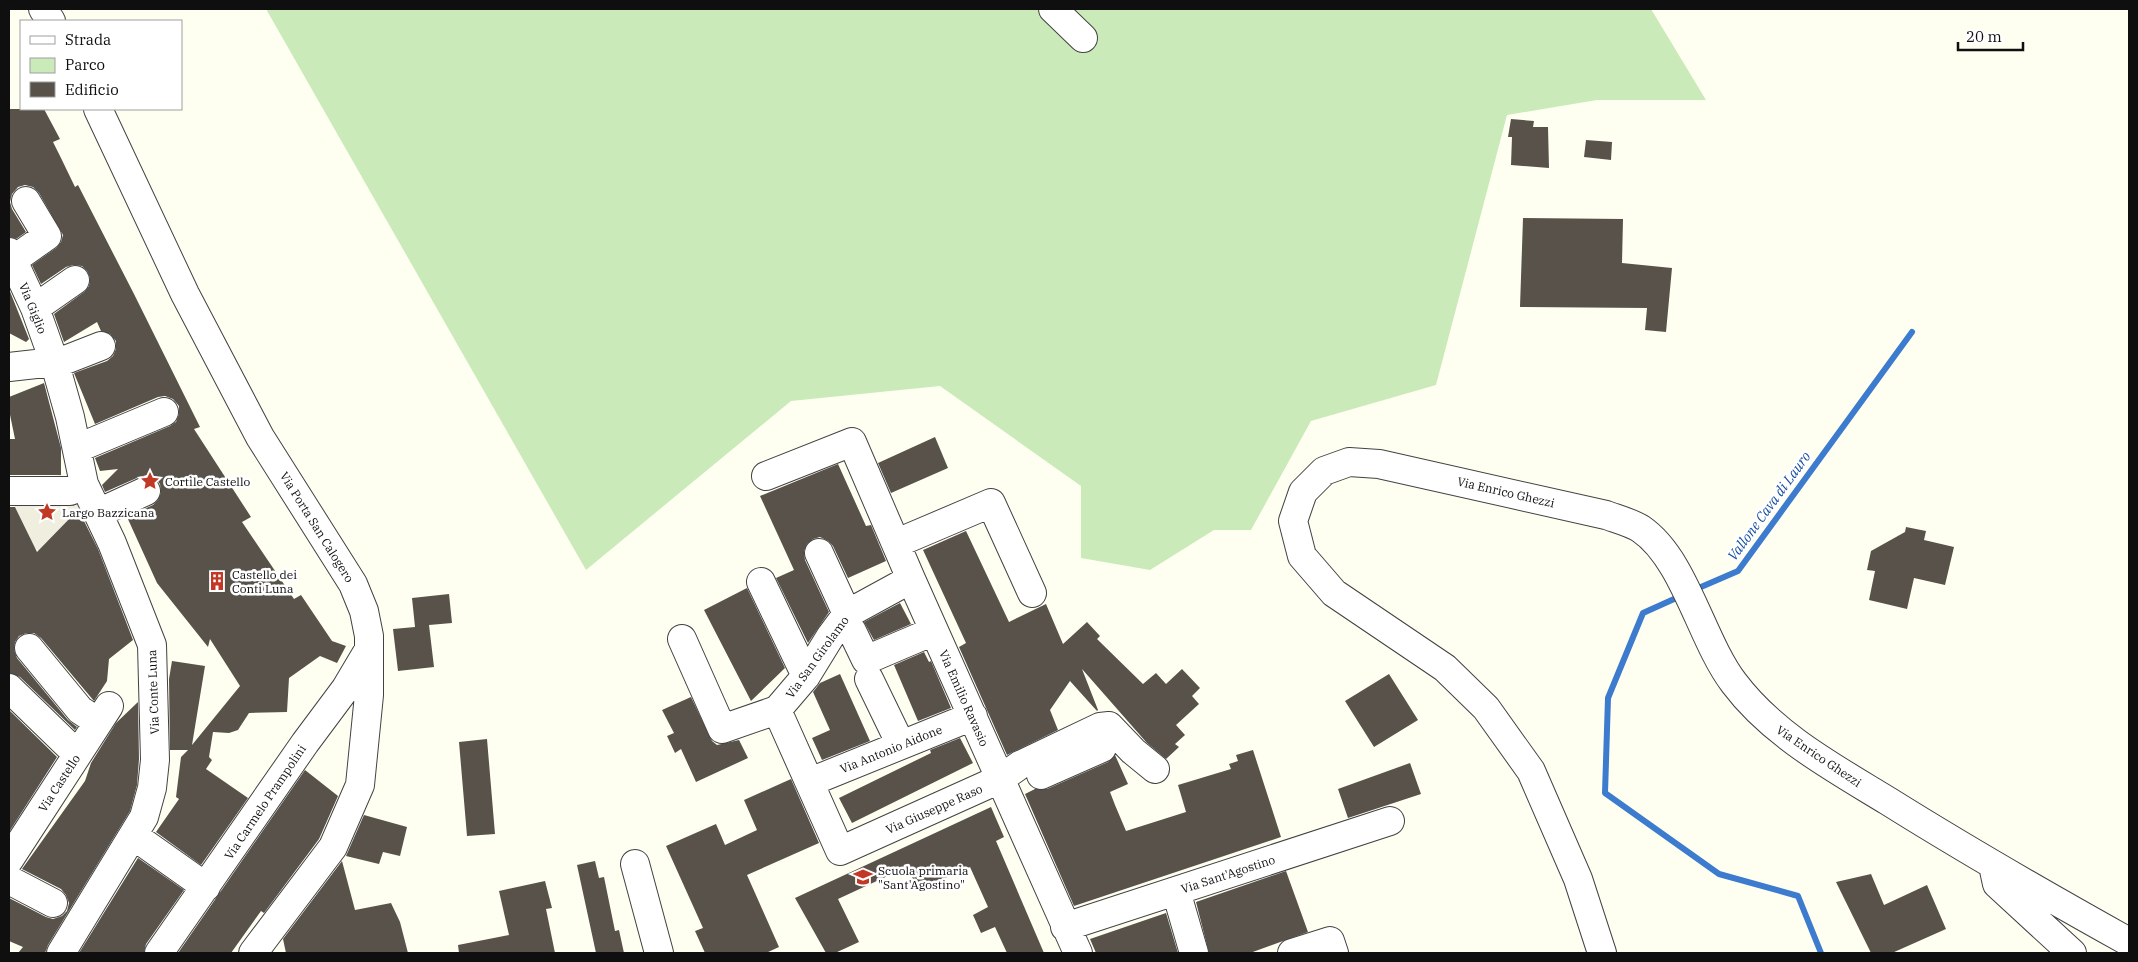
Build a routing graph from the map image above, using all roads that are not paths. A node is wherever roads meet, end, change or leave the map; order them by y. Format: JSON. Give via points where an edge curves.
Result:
{"nodes":[{"id":1,"x":44,"y":9,"type":"edge"},
{"id":2,"x":1053,"y":9,"type":"edge"},
{"id":3,"x":50,"y":20,"type":"edge"},
{"id":4,"x":1083,"y":38,"type":"dead end"},
{"id":5,"x":98,"y":110,"type":"edge"},
{"id":6,"x":26,"y":201,"type":"dead end"},
{"id":7,"x":11,"y":256,"type":"edge"},
{"id":8,"x":75,"y":280,"type":"dead end"},
{"id":9,"x":35,"y":308,"type":"junction"},
{"id":10,"x":101,"y":346,"type":"dead end"},
{"id":11,"x":9,"y":348,"type":"edge"},
{"id":12,"x":45,"y":364,"type":"junction"},
{"id":13,"x":9,"y":367,"type":"edge"},
{"id":14,"x":164,"y":412,"type":"dead end"},
{"id":15,"x":78,"y":448,"type":"junction"},
{"id":16,"x":766,"y":476,"type":"dead end"},
{"id":17,"x":84,"y":484,"type":"junction"},
{"id":18,"x":9,"y":491,"type":"edge"},
{"id":19,"x":146,"y":491,"type":"dead end"},
{"id":20,"x":98,"y":514,"type":"junction"},
{"id":21,"x":897,"y":543,"type":"junction"},
{"id":22,"x":819,"y":553,"type":"dead end"},
{"id":23,"x":911,"y":579,"type":"junction"},
{"id":24,"x":761,"y":582,"type":"dead end"},
{"id":25,"x":1032,"y":593,"type":"dead end"},
{"id":26,"x":850,"y":623,"type":"junction"},
{"id":27,"x":934,"y":631,"type":"junction"},
{"id":28,"x":682,"y":639,"type":"dead end"},
{"id":29,"x":29,"y":648,"type":"dead end"},
{"id":30,"x":369,"y":649,"type":"junction"},
{"id":31,"x":806,"y":676,"type":"junction"},
{"id":32,"x":869,"y":679,"type":"dead end"},
{"id":33,"x":9,"y":688,"type":"edge"},
{"id":34,"x":777,"y":710,"type":"junction"},
{"id":35,"x":973,"y":716,"type":"junction"},
{"id":36,"x":901,"y":745,"type":"junction"},
{"id":37,"x":1102,"y":748,"type":"dead end"},
{"id":38,"x":77,"y":754,"type":"junction"},
{"id":39,"x":1155,"y":769,"type":"dead end"},
{"id":40,"x":810,"y":782,"type":"junction"},
{"id":41,"x":1003,"y":785,"type":"junction"},
{"id":42,"x":1390,"y":821,"type":"dead end"},
{"id":43,"x":134,"y":836,"type":"junction"},
{"id":44,"x":9,"y":860,"type":"edge"},
{"id":45,"x":634,"y":864,"type":"dead end"},
{"id":46,"x":1993,"y":866,"type":"junction"},
{"id":47,"x":9,"y":880,"type":"edge"},
{"id":48,"x":206,"y":887,"type":"junction"},
{"id":49,"x":1176,"y":891,"type":"junction"},
{"id":50,"x":53,"y":903,"type":"dead end"},
{"id":51,"x":1065,"y":927,"type":"junction"},
{"id":52,"x":2129,"y":942,"type":"edge"},
{"id":53,"x":1332,"y":947,"type":"edge"},
{"id":54,"x":61,"y":953,"type":"edge"},
{"id":55,"x":159,"y":953,"type":"edge"},
{"id":56,"x":253,"y":953,"type":"edge"},
{"id":57,"x":659,"y":953,"type":"edge"},
{"id":58,"x":1078,"y":953,"type":"edge"},
{"id":59,"x":1194,"y":953,"type":"edge"},
{"id":60,"x":1292,"y":953,"type":"edge"},
{"id":61,"x":1602,"y":953,"type":"edge"},
{"id":62,"x":2072,"y":953,"type":"edge"}],
"edges":[{"from":1,"to":3,"type":"street"},
{"from":2,"to":4,"type":"street"},
{"from":5,"to":30,"type":"street","name":"Via Porta San Calogero","via":[[185,294],[260,437],[353,584],[364,611]]},
{"from":6,"to":7,"type":"street","via":[[47,236]]},
{"from":7,"to":9,"type":"street","name":"Via Giglio"},
{"from":8,"to":9,"type":"street"},
{"from":9,"to":12,"type":"street","name":"Via Giglio"},
{"from":10,"to":12,"type":"street"},
{"from":11,"to":12,"type":"street"},
{"from":12,"to":13,"type":"street"},
{"from":12,"to":15,"type":"street","name":"Via Conte Luna"},
{"from":14,"to":15,"type":"street"},
{"from":15,"to":17,"type":"street","name":"Via Conte Luna"},
{"from":16,"to":21,"type":"street","name":"Via Emilio Ravasio","via":[[852,442]]},
{"from":17,"to":18,"type":"street","via":[[70,491]]},
{"from":17,"to":20,"type":"street","name":"Via Conte Luna"},
{"from":19,"to":20,"type":"street"},
{"from":20,"to":43,"type":"street","name":"Via Conte Luna","via":[[152,645],[155,760],[144,817]]},
{"from":21,"to":23,"type":"street","name":"Via Emilio Ravasio"},
{"from":21,"to":25,"type":"street","via":[[991,504]]},
{"from":22,"to":26,"type":"street"},
{"from":23,"to":26,"type":"street","name":"Via San Girolamo"},
{"from":23,"to":27,"type":"street","name":"Via Emilio Ravasio"},
{"from":24,"to":31,"type":"street"},
{"from":26,"to":27,"type":"street","via":[[866,660]]},
{"from":26,"to":31,"type":"street","name":"Via San Girolamo","via":[[830,638]]},
{"from":27,"to":35,"type":"street","name":"Via Emilio Ravasio"},
{"from":28,"to":34,"type":"street","via":[[722,729]]},
{"from":29,"to":38,"type":"street","name":"Via Castello","via":[[80,710],[104,714]]},
{"from":30,"to":48,"type":"street","name":"Via Carmelo Prampolini","via":[[346,688]]},
{"from":30,"to":56,"type":"street","name":"Via Porta San Calogero","via":[[369,695],[360,785],[333,847]]},
{"from":31,"to":34,"type":"street","name":"Via San Girolamo"},
{"from":32,"to":36,"type":"street"},
{"from":33,"to":38,"type":"street"},
{"from":34,"to":40,"type":"street","name":"Via Giuseppe Raso"},
{"from":35,"to":36,"type":"street","name":"Via Antonio Aidone"},
{"from":35,"to":41,"type":"street","name":"Via Emilio Ravasio"},
{"from":36,"to":40,"type":"street","name":"Via Antonio Aidone"},
{"from":37,"to":41,"type":"street"},
{"from":38,"to":44,"type":"street","name":"Via Castello"},
{"from":39,"to":41,"type":"street","name":"Via Giuseppe Raso","via":[[1132,751],[1109,726],[1100,727],[1020,766]]},
{"from":40,"to":41,"type":"street","name":"Via Giuseppe Raso","via":[[840,850]]},
{"from":41,"to":51,"type":"street","name":"Via Emilio Ravasio"},
{"from":42,"to":49,"type":"street","name":"Via Sant'Agostino"},
{"from":43,"to":48,"type":"street"},
{"from":43,"to":54,"type":"street","name":"Via Conte Luna"},
{"from":45,"to":57,"type":"street"},
{"from":46,"to":52,"type":"street","name":"Via Enrico Ghezzi"},
{"from":46,"to":61,"type":"street","name":"Via Enrico Ghezzi","via":[[1820,759],[1766,719],[1733,682],[1667,554],[1641,529],[1606,515],[1379,464],[1349,462],[1324,471],[1302,492],[1294,521],[1302,556],[1334,593],[1445,668],[1486,708],[1531,771],[1578,879]]},
{"from":46,"to":62,"type":"street","via":[[1997,884]]},
{"from":47,"to":50,"type":"street"},
{"from":48,"to":55,"type":"street","name":"Via Carmelo Prampolini"},
{"from":49,"to":51,"type":"street","name":"Via Sant'Agostino"},
{"from":49,"to":59,"type":"street"},
{"from":51,"to":58,"type":"street","name":"Via Emilio Ravasio"},
{"from":53,"to":60,"type":"street"}]}
